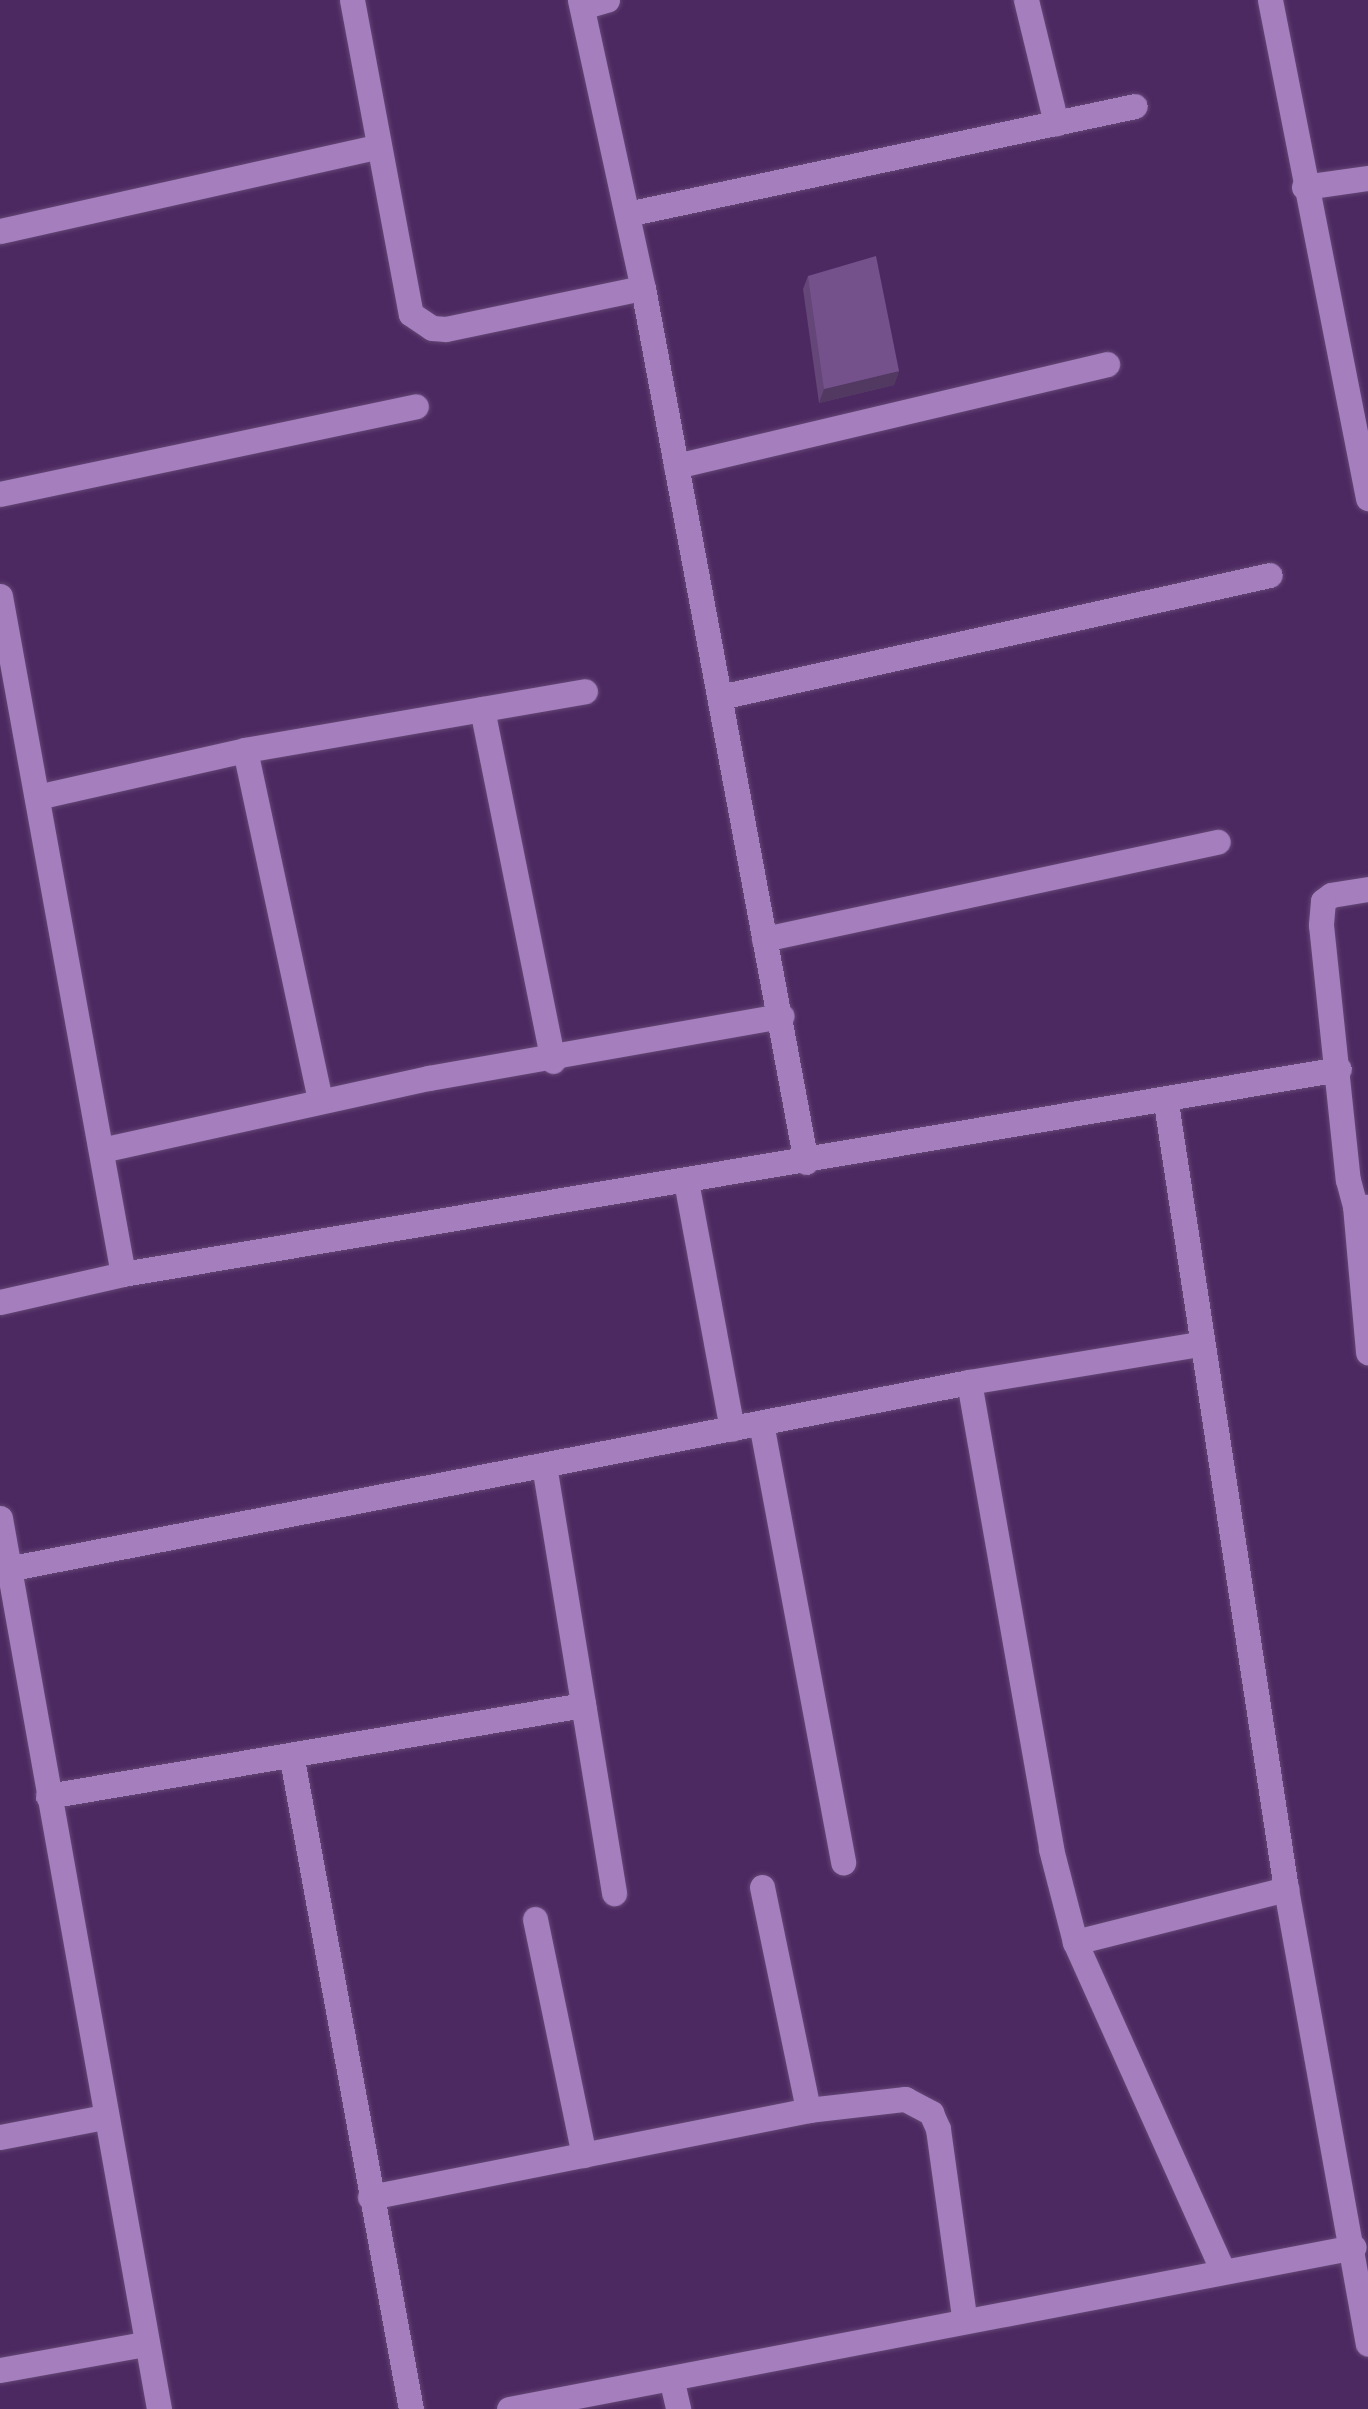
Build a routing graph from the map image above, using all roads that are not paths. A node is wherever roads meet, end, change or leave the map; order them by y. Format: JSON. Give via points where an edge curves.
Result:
{"nodes":[{"id":1,"x":352,"y":0,"type":"edge"},
{"id":2,"x":1026,"y":0,"type":"edge"},
{"id":3,"x":1270,"y":0,"type":"edge"},
{"id":4,"x":590,"y":2,"type":"edge"},
{"id":5,"x":1136,"y":106,"type":"dead end"},
{"id":6,"x":1056,"y":123,"type":"junction"},
{"id":7,"x":378,"y":146,"type":"junction"},
{"id":8,"x":1368,"y":178,"type":"edge"},
{"id":9,"x":1304,"y":187,"type":"junction"},
{"id":10,"x":627,"y":214,"type":"junction"},
{"id":11,"x":0,"y":231,"type":"edge"},
{"id":12,"x":643,"y":288,"type":"junction"},
{"id":13,"x":1107,"y":364,"type":"dead end"},
{"id":14,"x":416,"y":406,"type":"dead end"},
{"id":15,"x":676,"y":466,"type":"junction"},
{"id":16,"x":0,"y":494,"type":"edge"},
{"id":17,"x":1368,"y":498,"type":"edge"},
{"id":18,"x":1270,"y":574,"type":"dead end"},
{"id":19,"x":0,"y":596,"type":"edge"},
{"id":20,"x":585,"y":690,"type":"dead end"},
{"id":21,"x":720,"y":698,"type":"junction"},
{"id":22,"x":482,"y":709,"type":"junction"},
{"id":23,"x":244,"y":750,"type":"junction"},
{"id":24,"x":37,"y":797,"type":"junction"},
{"id":25,"x":1218,"y":842,"type":"dead end"},
{"id":26,"x":1368,"y":889,"type":"edge"},
{"id":27,"x":764,"y":940,"type":"junction"},
{"id":28,"x":782,"y":1016,"type":"junction"},
{"id":29,"x":554,"y":1061,"type":"junction"},
{"id":30,"x":1339,"y":1069,"type":"junction"},
{"id":31,"x":320,"y":1101,"type":"junction"},
{"id":32,"x":1166,"y":1102,"type":"junction"},
{"id":33,"x":101,"y":1150,"type":"junction"},
{"id":34,"x":806,"y":1162,"type":"junction"},
{"id":35,"x":686,"y":1182,"type":"junction"},
{"id":36,"x":1362,"y":1207,"type":"edge"},
{"id":37,"x":123,"y":1274,"type":"junction"},
{"id":38,"x":0,"y":1302,"type":"edge"},
{"id":39,"x":1198,"y":1344,"type":"junction"},
{"id":40,"x":1368,"y":1352,"type":"edge"},
{"id":41,"x":969,"y":1382,"type":"junction"},
{"id":42,"x":761,"y":1423,"type":"junction"},
{"id":43,"x":732,"y":1428,"type":"junction"},
{"id":44,"x":544,"y":1466,"type":"junction"},
{"id":45,"x":0,"y":1518,"type":"edge"},
{"id":46,"x":7,"y":1570,"type":"junction"},
{"id":47,"x":584,"y":1705,"type":"junction"},
{"id":48,"x":292,"y":1758,"type":"junction"},
{"id":49,"x":48,"y":1796,"type":"junction"},
{"id":50,"x":843,"y":1862,"type":"dead end"},
{"id":51,"x":762,"y":1887,"type":"dead end"},
{"id":52,"x":1286,"y":1889,"type":"junction"},
{"id":53,"x":614,"y":1893,"type":"dead end"},
{"id":54,"x":535,"y":1919,"type":"dead end"},
{"id":55,"x":1075,"y":1942,"type":"junction"},
{"id":56,"x":808,"y":2110,"type":"junction"},
{"id":57,"x":104,"y":2117,"type":"junction"},
{"id":58,"x":0,"y":2138,"type":"edge"},
{"id":59,"x":584,"y":2155,"type":"junction"},
{"id":60,"x":370,"y":2197,"type":"junction"},
{"id":61,"x":1354,"y":2247,"type":"junction"},
{"id":62,"x":1223,"y":2270,"type":"junction"},
{"id":63,"x":964,"y":2317,"type":"junction"},
{"id":64,"x":144,"y":2344,"type":"junction"},
{"id":65,"x":1368,"y":2344,"type":"edge"},
{"id":66,"x":0,"y":2370,"type":"edge"},
{"id":67,"x":672,"y":2382,"type":"junction"},
{"id":68,"x":159,"y":2409,"type":"edge"},
{"id":69,"x":411,"y":2409,"type":"edge"},
{"id":70,"x":510,"y":2409,"type":"edge"},
{"id":71,"x":678,"y":2409,"type":"edge"}],
"edges":[{"from":1,"to":7,"type":"street"},
{"from":2,"to":6,"type":"street"},
{"from":3,"to":9,"type":"street"},
{"from":4,"to":10,"type":"street"},
{"from":5,"to":6,"type":"street"},
{"from":6,"to":10,"type":"street"},
{"from":7,"to":11,"type":"street"},
{"from":7,"to":12,"type":"street","via":[[404,301],[420,323],[446,328]]},
{"from":8,"to":9,"type":"street"},
{"from":9,"to":17,"type":"street"},
{"from":10,"to":12,"type":"street"},
{"from":12,"to":15,"type":"street"},
{"from":13,"to":15,"type":"street"},
{"from":14,"to":16,"type":"street"},
{"from":15,"to":21,"type":"street"},
{"from":18,"to":21,"type":"street"},
{"from":19,"to":24,"type":"street"},
{"from":20,"to":22,"type":"street"},
{"from":21,"to":27,"type":"street"},
{"from":22,"to":23,"type":"street"},
{"from":22,"to":29,"type":"street"},
{"from":23,"to":24,"type":"street"},
{"from":23,"to":31,"type":"street"},
{"from":24,"to":33,"type":"street"},
{"from":25,"to":27,"type":"street"},
{"from":26,"to":30,"type":"street","via":[[1331,894],[1321,912]]},
{"from":27,"to":28,"type":"street"},
{"from":28,"to":29,"type":"street"},
{"from":28,"to":34,"type":"street"},
{"from":29,"to":31,"type":"street"},
{"from":30,"to":32,"type":"street"},
{"from":30,"to":36,"type":"street"},
{"from":31,"to":33,"type":"street"},
{"from":32,"to":34,"type":"street"},
{"from":32,"to":39,"type":"street"},
{"from":33,"to":37,"type":"street"},
{"from":34,"to":35,"type":"street"},
{"from":35,"to":37,"type":"street"},
{"from":35,"to":43,"type":"street"},
{"from":36,"to":40,"type":"street"},
{"from":37,"to":38,"type":"street"},
{"from":39,"to":41,"type":"street"},
{"from":39,"to":52,"type":"street"},
{"from":41,"to":42,"type":"street"},
{"from":41,"to":55,"type":"street","via":[[1051,1849]]},
{"from":42,"to":43,"type":"street"},
{"from":42,"to":50,"type":"street"},
{"from":43,"to":44,"type":"street"},
{"from":44,"to":46,"type":"street"},
{"from":44,"to":47,"type":"street"},
{"from":45,"to":46,"type":"street"},
{"from":46,"to":49,"type":"street"},
{"from":47,"to":48,"type":"street"},
{"from":47,"to":53,"type":"street"},
{"from":48,"to":49,"type":"street"},
{"from":48,"to":60,"type":"street"},
{"from":49,"to":57,"type":"street"},
{"from":51,"to":56,"type":"street"},
{"from":52,"to":55,"type":"street"},
{"from":52,"to":61,"type":"street"},
{"from":54,"to":59,"type":"street"},
{"from":55,"to":62,"type":"street"},
{"from":56,"to":59,"type":"street"},
{"from":56,"to":63,"type":"street","via":[[905,2099],[931,2113]]},
{"from":57,"to":58,"type":"street"},
{"from":57,"to":64,"type":"street"},
{"from":59,"to":60,"type":"street"},
{"from":60,"to":69,"type":"street"},
{"from":61,"to":62,"type":"street"},
{"from":61,"to":65,"type":"street"},
{"from":62,"to":63,"type":"street"},
{"from":63,"to":67,"type":"street"},
{"from":64,"to":66,"type":"street"},
{"from":64,"to":68,"type":"street"},
{"from":67,"to":70,"type":"street"},
{"from":67,"to":71,"type":"street"}]}
